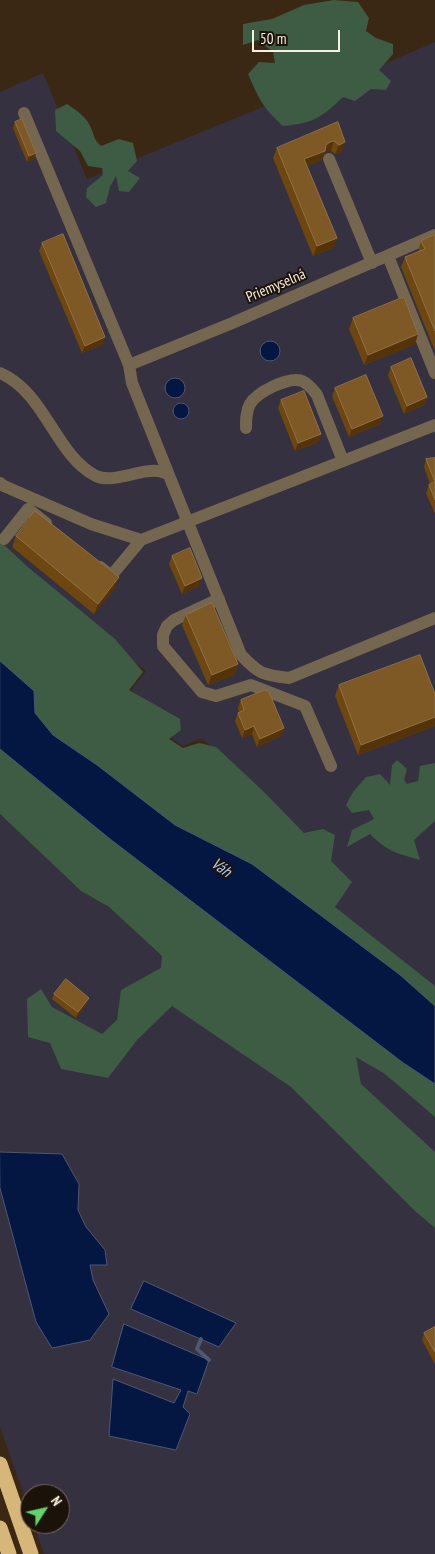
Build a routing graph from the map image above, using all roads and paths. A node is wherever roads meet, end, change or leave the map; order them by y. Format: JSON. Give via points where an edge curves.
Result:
{"nodes":[{"id":1,"x":24,"y":113,"type":"dead end"},
{"id":2,"x":329,"y":159,"type":"dead end"},
{"id":3,"x":435,"y":235,"type":"edge"},
{"id":4,"x":388,"y":256,"type":"junction"},
{"id":5,"x":372,"y":263,"type":"junction"},
{"id":6,"x":129,"y":365,"type":"junction"},
{"id":7,"x":0,"y":373,"type":"edge"},
{"id":8,"x":435,"y":373,"type":"edge"},
{"id":9,"x":435,"y":425,"type":"edge"},
{"id":10,"x":246,"y":428,"type":"dead end"},
{"id":11,"x":343,"y":461,"type":"junction"},
{"id":12,"x":168,"y":474,"type":"junction"},
{"id":13,"x":0,"y":483,"type":"edge"},
{"id":14,"x":188,"y":522,"type":"junction"},
{"id":15,"x":58,"y":534,"type":"edge"},
{"id":16,"x":4,"y":539,"type":"dead end"},
{"id":17,"x":141,"y":540,"type":"junction"},
{"id":18,"x":88,"y":558,"type":"edge"},
{"id":19,"x":219,"y":599,"type":"junction"},
{"id":20,"x":435,"y":618,"type":"edge"},
{"id":21,"x":331,"y":766,"type":"dead end"},
{"id":22,"x":0,"y":1464,"type":"edge"},
{"id":23,"x":0,"y":1528,"type":"edge"},
{"id":24,"x":9,"y":1554,"type":"edge"},
{"id":25,"x":31,"y":1554,"type":"edge"}],
"edges":[{"from":1,"to":6,"type":"lane"},
{"from":2,"to":5,"type":"lane"},
{"from":3,"to":4,"type":"lane","name":"Priemyselná"},
{"from":4,"to":5,"type":"lane","name":"Priemyselná"},
{"from":4,"to":8,"type":"lane"},
{"from":5,"to":6,"type":"lane","name":"Priemyselná"},
{"from":6,"to":12,"type":"lane","via":[[132,383]]},
{"from":7,"to":12,"type":"lane","via":[[26,390],[71,454],[98,477],[111,478],[156,470]]},
{"from":9,"to":11,"type":"lane"},
{"from":10,"to":11,"type":"lane","via":[[246,415],[256,397],[283,382],[304,382],[317,395]]},
{"from":11,"to":14,"type":"lane"},
{"from":12,"to":14,"type":"lane"},
{"from":13,"to":17,"type":"lane","via":[[90,524]]},
{"from":14,"to":17,"type":"lane"},
{"from":14,"to":19,"type":"lane"},
{"from":15,"to":16,"type":"lane","via":[[28,509]]},
{"from":17,"to":18,"type":"lane","via":[[111,576]]},
{"from":19,"to":20,"type":"lane","via":[[241,655],[255,670],[289,678]]},
{"from":19,"to":21,"type":"lane","via":[[166,626],[163,646],[202,692],[216,696],[251,685],[304,706]]},
{"from":22,"to":25,"type":"highway"},
{"from":23,"to":24,"type":"highway"}]}
